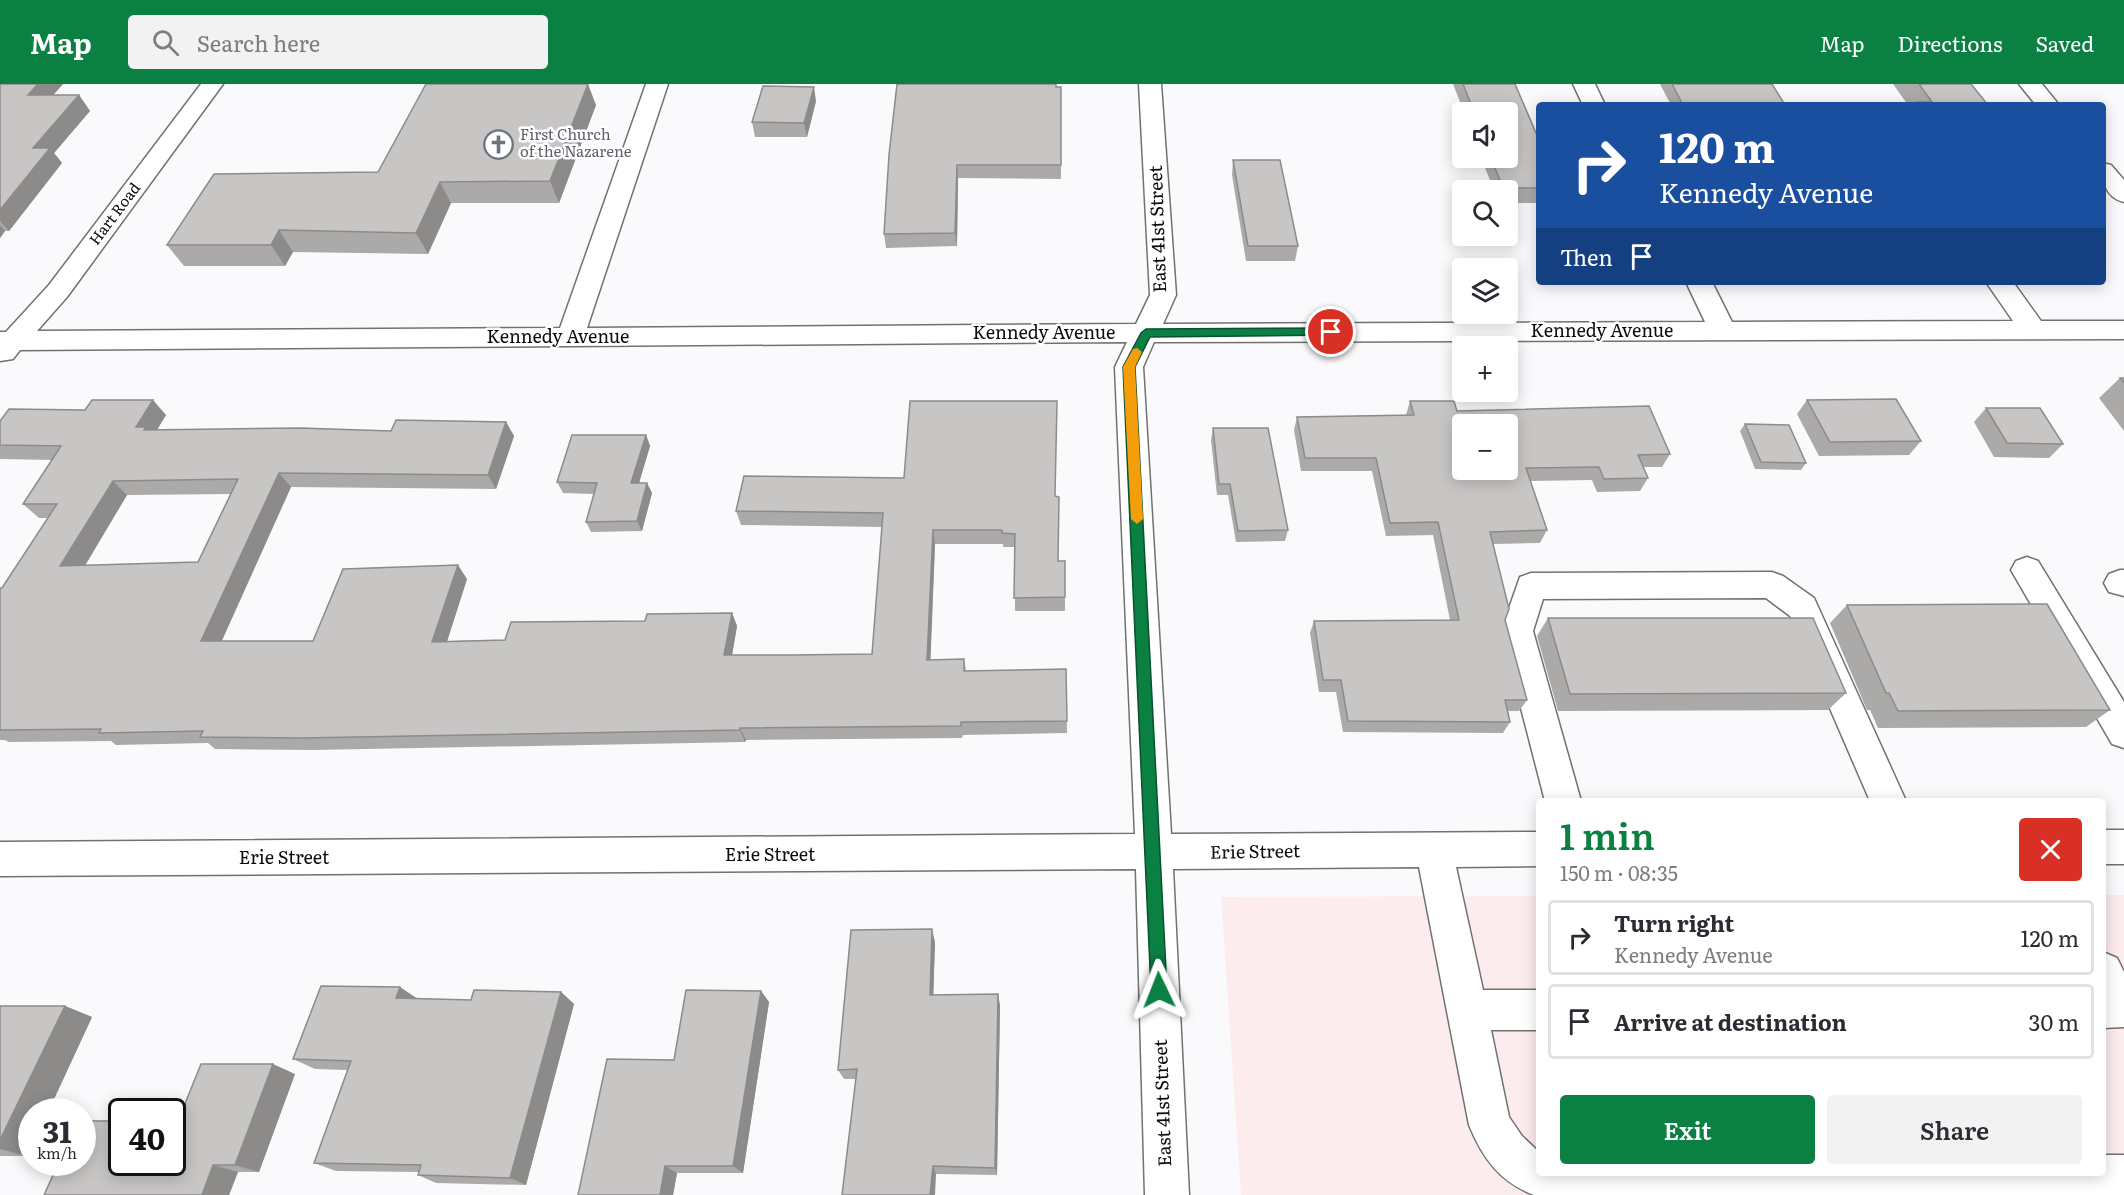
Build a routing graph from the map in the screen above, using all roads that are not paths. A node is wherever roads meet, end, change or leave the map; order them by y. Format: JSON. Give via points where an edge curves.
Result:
{"nodes":[{"id":1,"x":212,"y":84,"type":"edge"},
{"id":2,"x":657,"y":84,"type":"edge"},
{"id":3,"x":1150,"y":84,"type":"edge"},
{"id":4,"x":1584,"y":84,"type":"edge"},
{"id":5,"x":2030,"y":84,"type":"edge"},
{"id":6,"x":1593,"y":102,"type":"edge"},
{"id":7,"x":2045,"y":102,"type":"edge"},
{"id":8,"x":2106,"y":174,"type":"edge"},
{"id":9,"x":2124,"y":195,"type":"edge"},
{"id":10,"x":1700,"y":285,"type":"edge"},
{"id":11,"x":2001,"y":285,"type":"edge"},
{"id":12,"x":2033,"y":330,"type":"junction"},
{"id":13,"x":2124,"y":330,"type":"edge"},
{"id":14,"x":1723,"y":331,"type":"junction"},
{"id":15,"x":1146,"y":333,"type":"junction"},
{"id":16,"x":570,"y":337,"type":"junction"},
{"id":17,"x":4,"y":346,"type":"edge"},
{"id":18,"x":2027,"y":570,"type":"dead end"},
{"id":19,"x":2124,"y":733,"type":"edge"},
{"id":20,"x":1562,"y":798,"type":"edge"},
{"id":21,"x":1887,"y":798,"type":"edge"},
{"id":22,"x":2106,"y":847,"type":"edge"},
{"id":23,"x":2124,"y":847,"type":"edge"},
{"id":24,"x":1434,"y":849,"type":"junction"},
{"id":25,"x":1536,"y":849,"type":"edge"},
{"id":26,"x":1154,"y":853,"type":"junction"},
{"id":27,"x":0,"y":859,"type":"edge"},
{"id":28,"x":2106,"y":981,"type":"edge"},
{"id":29,"x":1467,"y":1010,"type":"junction"},
{"id":30,"x":1536,"y":1010,"type":"edge"},
{"id":31,"x":2116,"y":1010,"type":"edge"},
{"id":32,"x":1536,"y":1174,"type":"edge"},
{"id":33,"x":1542,"y":1176,"type":"edge"},
{"id":34,"x":2124,"y":1177,"type":"edge"},
{"id":35,"x":1167,"y":1195,"type":"edge"}],
"edges":[{"from":1,"to":17,"type":"street","name":"Hart Road","via":[[58,291]]},
{"from":2,"to":16,"type":"street"},
{"from":3,"to":15,"type":"street","name":"East 41st Street","via":[[1163,295]]},
{"from":4,"to":6,"type":"street"},
{"from":5,"to":7,"type":"street"},
{"from":8,"to":9,"type":"street"},
{"from":10,"to":14,"type":"street"},
{"from":11,"to":12,"type":"street"},
{"from":12,"to":13,"type":"street","name":"Kennedy Avenue"},
{"from":12,"to":14,"type":"street","name":"Kennedy Avenue"},
{"from":14,"to":15,"type":"street","name":"Kennedy Avenue"},
{"from":15,"to":16,"type":"street","name":"Kennedy Avenue"},
{"from":15,"to":26,"type":"street","name":"East 41st Street","via":[[1129,367]]},
{"from":16,"to":17,"type":"street","name":"Kennedy Avenue"},
{"from":18,"to":19,"type":"street"},
{"from":20,"to":21,"type":"street","via":[[1517,631],[1531,586],[1772,585],[1803,607]]},
{"from":22,"to":23,"type":"street"},
{"from":24,"to":25,"type":"street","name":"Erie Street"},
{"from":24,"to":26,"type":"street","name":"Erie Street"},
{"from":24,"to":29,"type":"street"},
{"from":26,"to":27,"type":"street","name":"Erie Street"},
{"from":26,"to":35,"type":"street","name":"East 41st Street"},
{"from":28,"to":31,"type":"street"},
{"from":29,"to":30,"type":"street"},
{"from":29,"to":32,"type":"street","via":[[1490,1125],[1507,1151]]},
{"from":33,"to":34,"type":"street"}]}
